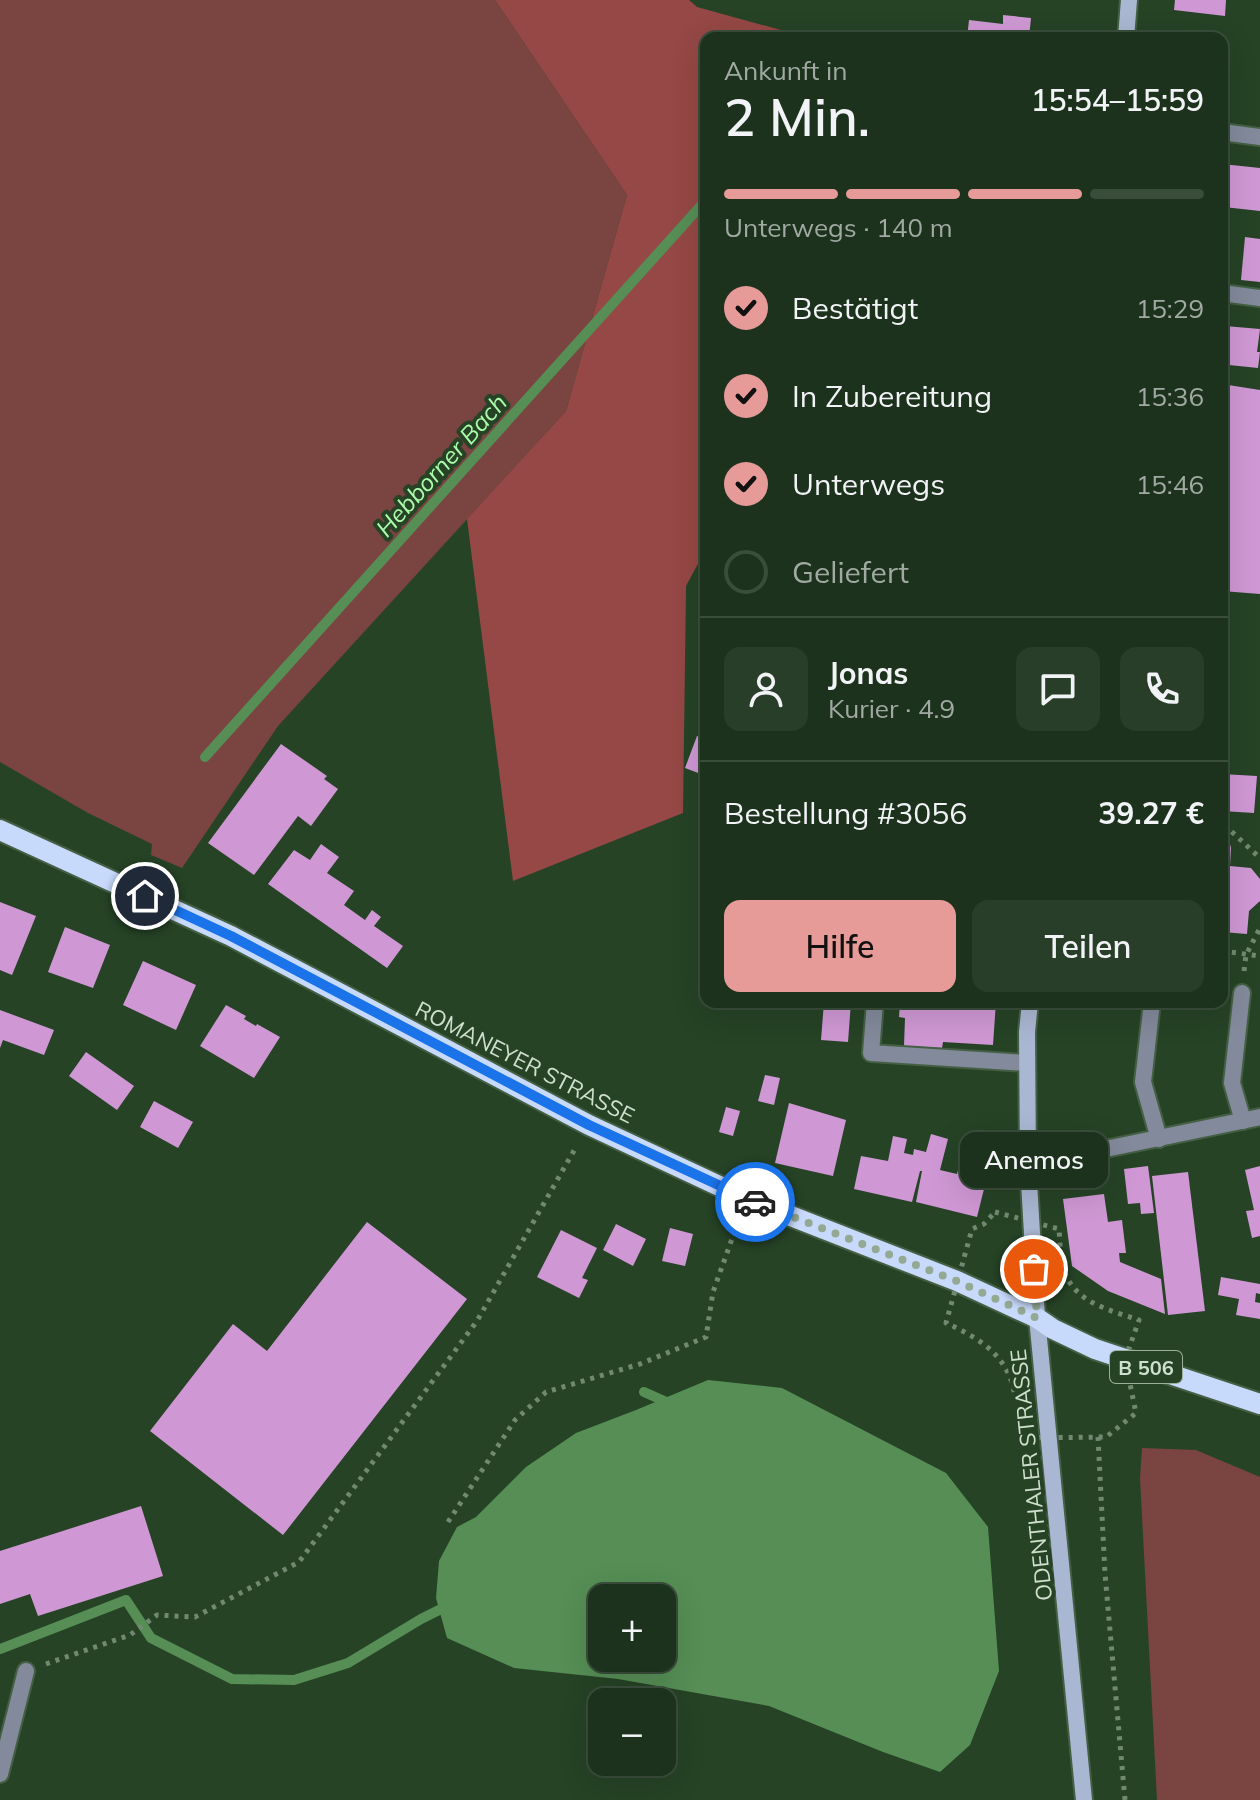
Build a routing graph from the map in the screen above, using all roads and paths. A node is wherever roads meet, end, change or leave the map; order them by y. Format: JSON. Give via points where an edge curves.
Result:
{"nodes":[{"id":1,"x":1129,"y":0,"type":"edge"},
{"id":2,"x":1126,"y":32,"type":"edge"},
{"id":3,"x":1228,"y":133,"type":"edge"},
{"id":4,"x":1260,"y":137,"type":"edge"},
{"id":5,"x":1228,"y":294,"type":"edge"},
{"id":6,"x":1260,"y":298,"type":"edge"},
{"id":7,"x":0,"y":830,"type":"edge"},
{"id":8,"x":1228,"y":831,"type":"edge"},
{"id":9,"x":1260,"y":858,"type":"edge"},
{"id":10,"x":1260,"y":928,"type":"edge"},
{"id":11,"x":1228,"y":952,"type":"edge"},
{"id":12,"x":1246,"y":955,"type":"junction"},
{"id":13,"x":1260,"y":956,"type":"edge"},
{"id":14,"x":1242,"y":993,"type":"joint"},
{"id":15,"x":875,"y":1008,"type":"edge"},
{"id":16,"x":1029,"y":1008,"type":"edge"},
{"id":17,"x":1151,"y":1008,"type":"edge"},
{"id":18,"x":1027,"y":1063,"type":"junction"},
{"id":19,"x":1260,"y":1117,"type":"edge"},
{"id":20,"x":1243,"y":1121,"type":"junction"},
{"id":21,"x":589,"y":1125,"type":"junction"},
{"id":22,"x":1159,"y":1139,"type":"junction"},
{"id":23,"x":1028,"y":1165,"type":"junction"},
{"id":24,"x":747,"y":1199,"type":"junction"},
{"id":25,"x":1037,"y":1318,"type":"junction"},
{"id":26,"x":1260,"y":1404,"type":"edge"},
{"id":27,"x":1098,"y":1437,"type":"dead end"},
{"id":28,"x":448,"y":1522,"type":"dead end"},
{"id":29,"x":26,"y":1671,"type":"joint"},
{"id":30,"x":0,"y":1774,"type":"edge"},
{"id":31,"x":1084,"y":1800,"type":"edge"},
{"id":32,"x":1125,"y":1800,"type":"edge"}],
"edges":[{"from":1,"to":2,"type":"main road"},
{"from":3,"to":4,"type":"lane"},
{"from":5,"to":6,"type":"lane"},
{"from":7,"to":21,"type":"main road","name":"ROMANEYER STRASSE","number":"B 506","via":[[231,936]]},
{"from":8,"to":9,"type":"path"},
{"from":10,"to":12,"type":"path"},
{"from":11,"to":12,"type":"path"},
{"from":12,"to":13,"type":"path"},
{"from":12,"to":14,"type":"path"},
{"from":14,"to":20,"type":"lane","via":[[1232,1083]]},
{"from":15,"to":18,"type":"lane","via":[[871,1053]]},
{"from":16,"to":18,"type":"main road","name":"ODENTHALER STRASSE"},
{"from":17,"to":22,"type":"lane","via":[[1143,1082]]},
{"from":18,"to":23,"type":"main road","name":"ODENTHALER STRASSE"},
{"from":19,"to":20,"type":"lane"},
{"from":20,"to":22,"type":"lane"},
{"from":21,"to":24,"type":"main road","name":"ROMANEYER STRASSE","number":"B 506"},
{"from":21,"to":29,"type":"path","via":[[477,1321],[299,1562],[195,1617],[157,1615],[130,1635]]},
{"from":22,"to":23,"type":"lane"},
{"from":23,"to":25,"type":"main road","name":"ODENTHALER STRASSE"},
{"from":24,"to":25,"type":"main road","name":"ROMANEYER STRASSE","number":"B 506"},
{"from":24,"to":28,"type":"path","via":[[713,1292],[706,1337],[640,1364],[546,1392],[515,1420]]},
{"from":25,"to":26,"type":"main road","number":"B 506","via":[[1095,1349]]},
{"from":25,"to":31,"type":"main road","name":"ODENTHALER STRASSE"},
{"from":27,"to":32,"type":"path"},
{"from":29,"to":30,"type":"lane"}]}
